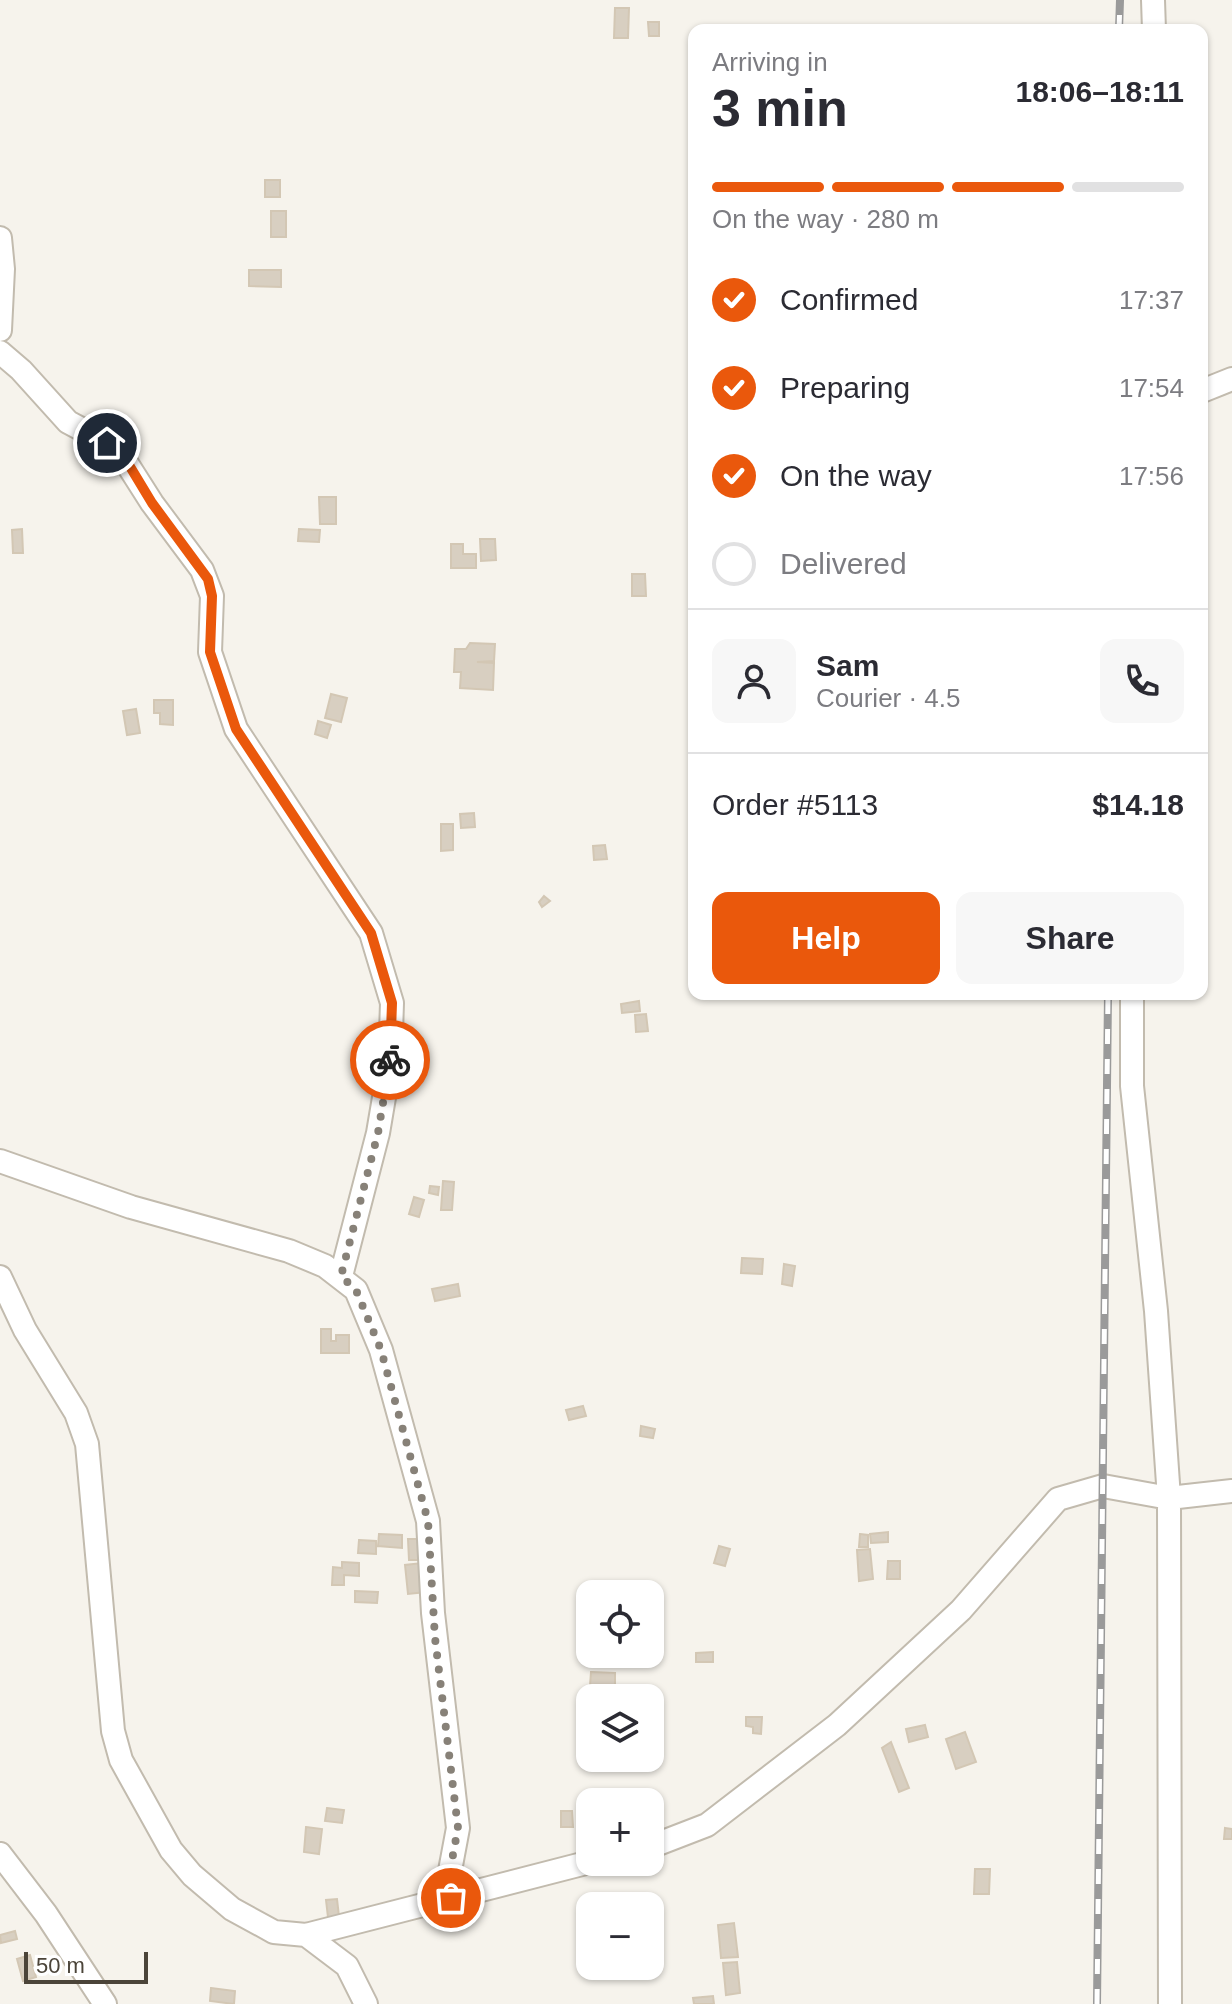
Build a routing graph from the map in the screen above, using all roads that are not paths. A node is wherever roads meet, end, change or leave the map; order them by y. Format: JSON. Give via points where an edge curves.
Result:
{"nodes":[{"id":1,"x":1153,"y":0,"type":"edge"},
{"id":2,"x":1154,"y":24,"type":"edge"},
{"id":3,"x":0,"y":238,"type":"edge"},
{"id":4,"x":0,"y":330,"type":"edge"},
{"id":5,"x":0,"y":352,"type":"edge"},
{"id":6,"x":1232,"y":379,"type":"edge"},
{"id":7,"x":1208,"y":389,"type":"edge"},
{"id":8,"x":1132,"y":1000,"type":"edge"},
{"id":9,"x":0,"y":1161,"type":"edge"},
{"id":10,"x":341,"y":1276,"type":"junction"},
{"id":11,"x":0,"y":1277,"type":"edge"},
{"id":12,"x":1232,"y":1491,"type":"edge"},
{"id":13,"x":1169,"y":1498,"type":"junction"},
{"id":14,"x":664,"y":1842,"type":"edge"},
{"id":15,"x":0,"y":1854,"type":"edge"},
{"id":16,"x":576,"y":1866,"type":"edge"},
{"id":17,"x":451,"y":1898,"type":"junction"},
{"id":18,"x":306,"y":1935,"type":"junction"},
{"id":19,"x":105,"y":2004,"type":"edge"},
{"id":20,"x":366,"y":2004,"type":"edge"},
{"id":21,"x":1170,"y":2004,"type":"edge"}],
"edges":[{"from":1,"to":2,"type":"street"},
{"from":3,"to":4,"type":"street"},
{"from":5,"to":10,"type":"street","via":[[68,422],[117,448],[202,570],[212,596],[210,652],[236,729],[371,933],[392,1003],[390,1062],[378,1133]]},
{"from":6,"to":7,"type":"street"},
{"from":8,"to":13,"type":"street","via":[[1132,1086]]},
{"from":9,"to":10,"type":"street","via":[[131,1207],[289,1251]]},
{"from":10,"to":17,"type":"street","via":[[356,1290],[381,1350],[428,1521],[434,1628],[458,1828],[449,1876]]},
{"from":11,"to":18,"type":"street","via":[[25,1330],[76,1413],[87,1444],[113,1731],[121,1760],[171,1850],[192,1875],[232,1909],[274,1932]]},
{"from":12,"to":13,"type":"street"},
{"from":13,"to":14,"type":"street","via":[[1103,1486],[1058,1499],[961,1610],[837,1725],[707,1825]]},
{"from":13,"to":21,"type":"street"},
{"from":15,"to":19,"type":"street"},
{"from":16,"to":17,"type":"street"},
{"from":17,"to":18,"type":"street"},
{"from":18,"to":20,"type":"street","via":[[347,1966]]}]}
